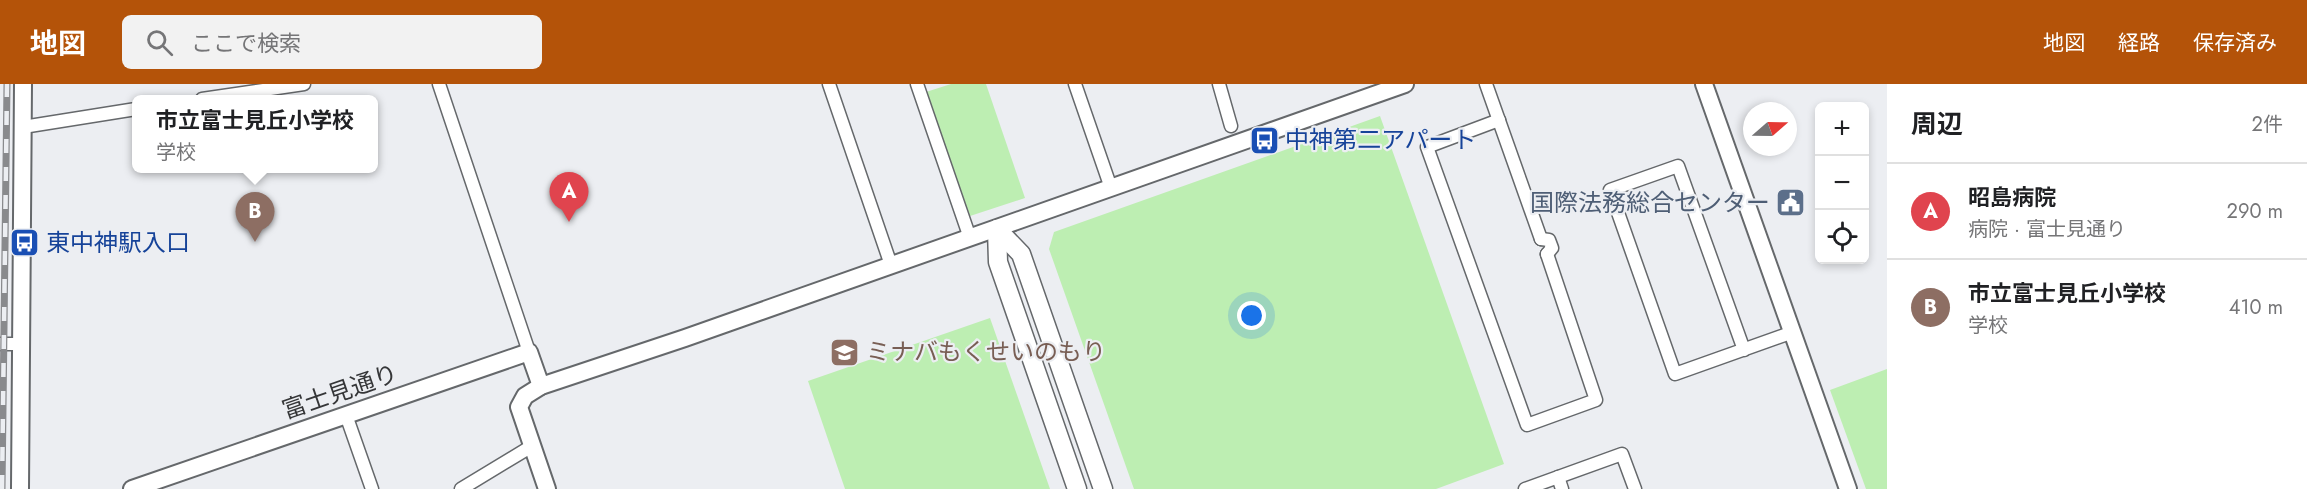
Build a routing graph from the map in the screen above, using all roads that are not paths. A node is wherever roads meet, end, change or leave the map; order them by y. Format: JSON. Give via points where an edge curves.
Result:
{"nodes":[{"id":1,"x":24,"y":84,"type":"edge"},
{"id":2,"x":304,"y":84,"type":"edge"},
{"id":3,"x":439,"y":84,"type":"edge"},
{"id":4,"x":829,"y":84,"type":"edge"},
{"id":5,"x":917,"y":84,"type":"edge"},
{"id":6,"x":1075,"y":84,"type":"edge"},
{"id":7,"x":1219,"y":84,"type":"edge"},
{"id":8,"x":1405,"y":84,"type":"edge"},
{"id":9,"x":1486,"y":84,"type":"edge"},
{"id":10,"x":1704,"y":84,"type":"edge"},
{"id":11,"x":229,"y":95,"type":"edge"},
{"id":12,"x":132,"y":110,"type":"edge"},
{"id":13,"x":1499,"y":120,"type":"junction"},
{"id":14,"x":23,"y":126,"type":"junction"},
{"id":15,"x":1231,"y":126,"type":"dead end"},
{"id":16,"x":1111,"y":188,"type":"junction"},
{"id":17,"x":997,"y":229,"type":"junction"},
{"id":18,"x":970,"y":238,"type":"junction"},
{"id":19,"x":891,"y":265,"type":"junction"},
{"id":20,"x":1793,"y":332,"type":"junction"},
{"id":21,"x":0,"y":344,"type":"edge"},
{"id":22,"x":20,"y":344,"type":"junction"},
{"id":23,"x":1744,"y":350,"type":"junction"},
{"id":24,"x":529,"y":352,"type":"junction"},
{"id":25,"x":541,"y":386,"type":"junction"},
{"id":26,"x":346,"y":415,"type":"junction"},
{"id":27,"x":532,"y":446,"type":"junction"},
{"id":28,"x":1560,"y":483,"type":"edge"},
{"id":29,"x":20,"y":489,"type":"edge"},
{"id":30,"x":132,"y":489,"type":"edge"},
{"id":31,"x":372,"y":489,"type":"edge"},
{"id":32,"x":461,"y":489,"type":"edge"},
{"id":33,"x":547,"y":489,"type":"edge"},
{"id":34,"x":1077,"y":489,"type":"edge"},
{"id":35,"x":1103,"y":489,"type":"edge"},
{"id":36,"x":1525,"y":489,"type":"edge"},
{"id":37,"x":1635,"y":489,"type":"edge"},
{"id":38,"x":1848,"y":489,"type":"edge"}],
"edges":[{"from":1,"to":14,"type":"street"},
{"from":2,"to":11,"type":"street"},
{"from":3,"to":24,"type":"street"},
{"from":4,"to":19,"type":"street"},
{"from":5,"to":18,"type":"street"},
{"from":6,"to":16,"type":"street"},
{"from":7,"to":15,"type":"street"},
{"from":8,"to":16,"type":"street"},
{"from":9,"to":13,"type":"street"},
{"from":10,"to":20,"type":"street"},
{"from":12,"to":14,"type":"street"},
{"from":13,"to":13,"type":"street","via":[[1427,147],[1527,425],[1596,400],[1546,254],[1552,243],[1541,239]]},
{"from":14,"to":22,"type":"street"},
{"from":16,"to":17,"type":"street"},
{"from":17,"to":18,"type":"street"},
{"from":17,"to":34,"type":"main road","via":[[998,262]]},
{"from":17,"to":35,"type":"main road","via":[[1021,254]]},
{"from":18,"to":19,"type":"street"},
{"from":19,"to":25,"type":"street"},
{"from":20,"to":23,"type":"street"},
{"from":20,"to":38,"type":"street"},
{"from":21,"to":22,"type":"street"},
{"from":22,"to":29,"type":"street"},
{"from":23,"to":23,"type":"street","via":[[1675,374],[1610,190],[1678,166]]},
{"from":24,"to":25,"type":"street"},
{"from":24,"to":26,"type":"street","name":"富士見通り"},
{"from":25,"to":27,"type":"street","via":[[525,396],[519,407]]},
{"from":26,"to":30,"type":"street","name":"富士見通り"},
{"from":26,"to":31,"type":"street"},
{"from":27,"to":32,"type":"street"},
{"from":27,"to":33,"type":"street"},
{"from":28,"to":36,"type":"street"},
{"from":28,"to":37,"type":"street","via":[[1622,454]]}]}
